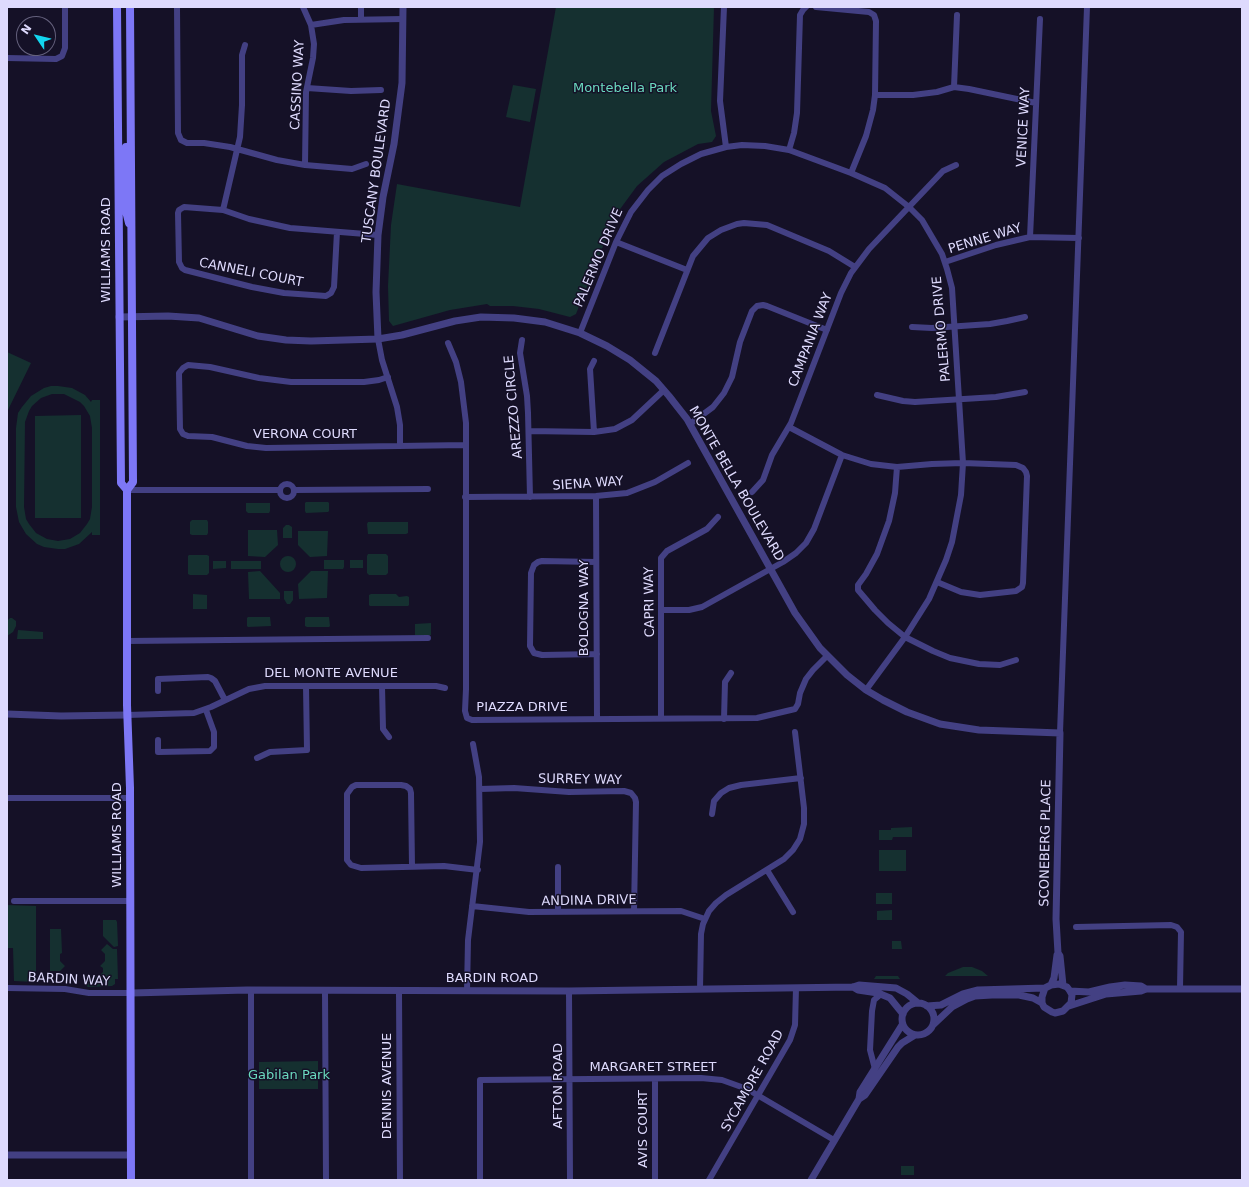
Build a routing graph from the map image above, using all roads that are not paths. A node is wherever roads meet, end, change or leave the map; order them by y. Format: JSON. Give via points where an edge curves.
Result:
{"nodes":[{"id":1,"x":65,"y":7,"type":"edge"},
{"id":2,"x":116,"y":7,"type":"edge"},
{"id":3,"x":130,"y":7,"type":"edge"},
{"id":4,"x":177,"y":7,"type":"edge"},
{"id":5,"x":303,"y":7,"type":"edge"},
{"id":6,"x":361,"y":7,"type":"edge"},
{"id":7,"x":403,"y":7,"type":"edge"},
{"id":8,"x":724,"y":7,"type":"edge"},
{"id":9,"x":806,"y":7,"type":"edge"},
{"id":10,"x":816,"y":7,"type":"edge"},
{"id":11,"x":1087,"y":7,"type":"edge"},
{"id":12,"x":957,"y":16,"type":"dead end"},
{"id":13,"x":361,"y":19,"type":"junction"},
{"id":14,"x":403,"y":19,"type":"junction"},
{"id":15,"x":1040,"y":19,"type":"dead end"},
{"id":16,"x":310,"y":25,"type":"junction"},
{"id":17,"x":245,"y":45,"type":"dead end"},
{"id":18,"x":7,"y":58,"type":"edge"},
{"id":19,"x":307,"y":88,"type":"junction"},
{"id":20,"x":954,"y":88,"type":"junction"},
{"id":21,"x":381,"y":90,"type":"dead end"},
{"id":22,"x":875,"y":95,"type":"junction"},
{"id":23,"x":1036,"y":103,"type":"junction"},
{"id":24,"x":117,"y":118,"type":"junction"},
{"id":25,"x":726,"y":147,"type":"junction"},
{"id":26,"x":238,"y":148,"type":"junction"},
{"id":27,"x":789,"y":150,"type":"junction"},
{"id":28,"x":366,"y":164,"type":"dead end"},
{"id":29,"x":305,"y":165,"type":"junction"},
{"id":30,"x":956,"y":165,"type":"dead end"},
{"id":31,"x":851,"y":173,"type":"junction"},
{"id":32,"x":909,"y":207,"type":"junction"},
{"id":33,"x":223,"y":210,"type":"junction"},
{"id":34,"x":337,"y":232,"type":"junction"},
{"id":35,"x":132,"y":235,"type":"junction"},
{"id":36,"x":378,"y":235,"type":"junction"},
{"id":37,"x":1030,"y":237,"type":"junction"},
{"id":38,"x":1079,"y":238,"type":"junction"},
{"id":39,"x":616,"y":242,"type":"junction"},
{"id":40,"x":945,"y":262,"type":"junction"},
{"id":41,"x":855,"y":266,"type":"junction"},
{"id":42,"x":687,"y":270,"type":"junction"},
{"id":43,"x":132,"y":316,"type":"junction"},
{"id":44,"x":119,"y":317,"type":"junction"},
{"id":45,"x":1025,"y":317,"type":"dead end"},
{"id":46,"x":912,"y":327,"type":"dead end"},
{"id":47,"x":954,"y":327,"type":"junction"},
{"id":48,"x":827,"y":330,"type":"junction"},
{"id":49,"x":580,"y":333,"type":"junction"},
{"id":50,"x":378,"y":339,"type":"junction"},
{"id":51,"x":522,"y":340,"type":"dead end"},
{"id":52,"x":448,"y":343,"type":"dead end"},
{"id":53,"x":655,"y":353,"type":"dead end"},
{"id":54,"x":594,"y":361,"type":"dead end"},
{"id":55,"x":388,"y":377,"type":"junction"},
{"id":56,"x":664,"y":390,"type":"junction"},
{"id":57,"x":1025,"y":392,"type":"dead end"},
{"id":58,"x":877,"y":395,"type":"dead end"},
{"id":59,"x":959,"y":400,"type":"junction"},
{"id":60,"x":690,"y":424,"type":"junction"},
{"id":61,"x":788,"y":427,"type":"junction"},
{"id":62,"x":529,"y":431,"type":"junction"},
{"id":63,"x":594,"y":432,"type":"junction"},
{"id":64,"x":465,"y":445,"type":"junction"},
{"id":65,"x":400,"y":446,"type":"junction"},
{"id":66,"x":842,"y":455,"type":"junction"},
{"id":67,"x":688,"y":463,"type":"dead end"},
{"id":68,"x":963,"y":463,"type":"junction"},
{"id":69,"x":897,"y":467,"type":"junction"},
{"id":70,"x":428,"y":489,"type":"dead end"},
{"id":71,"x":128,"y":490,"type":"junction"},
{"id":72,"x":280,"y":490,"type":"junction"},
{"id":73,"x":294,"y":490,"type":"junction"},
{"id":74,"x":752,"y":492,"type":"dead end"},
{"id":75,"x":596,"y":496,"type":"junction"},
{"id":76,"x":465,"y":497,"type":"junction"},
{"id":77,"x":530,"y":497,"type":"junction"},
{"id":78,"x":718,"y":517,"type":"dead end"},
{"id":79,"x":596,"y":562,"type":"junction"},
{"id":80,"x":771,"y":568,"type":"junction"},
{"id":81,"x":938,"y":582,"type":"junction"},
{"id":82,"x":661,"y":610,"type":"junction"},
{"id":83,"x":905,"y":637,"type":"junction"},
{"id":84,"x":428,"y":638,"type":"dead end"},
{"id":85,"x":127,"y":641,"type":"junction"},
{"id":86,"x":596,"y":654,"type":"junction"},
{"id":87,"x":827,"y":656,"type":"junction"},
{"id":88,"x":1016,"y":660,"type":"dead end"},
{"id":89,"x":731,"y":673,"type":"dead end"},
{"id":90,"x":306,"y":686,"type":"junction"},
{"id":91,"x":382,"y":686,"type":"junction"},
{"id":92,"x":445,"y":688,"type":"dead end"},
{"id":93,"x":866,"y":690,"type":"junction"},
{"id":94,"x":158,"y":691,"type":"dead end"},
{"id":95,"x":225,"y":700,"type":"junction"},
{"id":96,"x":206,"y":710,"type":"junction"},
{"id":97,"x":7,"y":714,"type":"edge"},
{"id":98,"x":127,"y":715,"type":"junction"},
{"id":99,"x":661,"y":718,"type":"junction"},
{"id":100,"x":597,"y":719,"type":"junction"},
{"id":101,"x":724,"y":719,"type":"junction"},
{"id":102,"x":795,"y":732,"type":"dead end"},
{"id":103,"x":1060,"y":733,"type":"junction"},
{"id":104,"x":389,"y":737,"type":"dead end"},
{"id":105,"x":158,"y":740,"type":"dead end"},
{"id":106,"x":473,"y":744,"type":"dead end"},
{"id":107,"x":257,"y":758,"type":"dead end"},
{"id":108,"x":801,"y":778,"type":"junction"},
{"id":109,"x":480,"y":789,"type":"junction"},
{"id":110,"x":7,"y":798,"type":"edge"},
{"id":111,"x":130,"y":798,"type":"junction"},
{"id":112,"x":712,"y":814,"type":"dead end"},
{"id":113,"x":412,"y":866,"type":"junction"},
{"id":114,"x":558,"y":867,"type":"dead end"},
{"id":115,"x":478,"y":870,"type":"junction"},
{"id":116,"x":767,"y":870,"type":"junction"},
{"id":117,"x":14,"y":901,"type":"dead end"},
{"id":118,"x":130,"y":901,"type":"junction"},
{"id":119,"x":472,"y":906,"type":"junction"},
{"id":120,"x":634,"y":911,"type":"junction"},
{"id":121,"x":558,"y":912,"type":"junction"},
{"id":122,"x":793,"y":912,"type":"dead end"},
{"id":123,"x":705,"y":919,"type":"junction"},
{"id":124,"x":1076,"y":927,"type":"dead end"},
{"id":125,"x":1058,"y":953,"type":"junction"},
{"id":126,"x":1063,"y":985,"type":"junction"},
{"id":127,"x":853,"y":987,"type":"junction"},
{"id":128,"x":1048,"y":987,"type":"junction"},
{"id":129,"x":7,"y":988,"type":"edge"},
{"id":130,"x":796,"y":988,"type":"junction"},
{"id":131,"x":1146,"y":988,"type":"junction"},
{"id":132,"x":1180,"y":988,"type":"junction"},
{"id":133,"x":700,"y":989,"type":"junction"},
{"id":134,"x":1242,"y":989,"type":"edge"},
{"id":135,"x":251,"y":990,"type":"junction"},
{"id":136,"x":325,"y":991,"type":"junction"},
{"id":137,"x":467,"y":991,"type":"junction"},
{"id":138,"x":569,"y":991,"type":"junction"},
{"id":139,"x":1070,"y":991,"type":"junction"},
{"id":140,"x":399,"y":992,"type":"junction"},
{"id":141,"x":131,"y":993,"type":"junction"},
{"id":142,"x":881,"y":994,"type":"junction"},
{"id":143,"x":918,"y":1003,"type":"junction"},
{"id":144,"x":1042,"y":1003,"type":"junction"},
{"id":145,"x":927,"y":1006,"type":"junction"},
{"id":146,"x":1069,"y":1006,"type":"junction"},
{"id":147,"x":903,"y":1014,"type":"junction"},
{"id":148,"x":934,"y":1024,"type":"junction"},
{"id":149,"x":902,"y":1025,"type":"junction"},
{"id":150,"x":915,"y":1035,"type":"junction"},
{"id":151,"x":870,"y":1050,"type":"junction"},
{"id":152,"x":886,"y":1052,"type":"junction"},
{"id":153,"x":875,"y":1070,"type":"junction"},
{"id":154,"x":570,"y":1079,"type":"junction"},
{"id":155,"x":655,"y":1079,"type":"junction"},
{"id":156,"x":758,"y":1096,"type":"junction"},
{"id":157,"x":859,"y":1099,"type":"junction"},
{"id":158,"x":834,"y":1140,"type":"junction"},
{"id":159,"x":7,"y":1155,"type":"edge"},
{"id":160,"x":131,"y":1155,"type":"junction"},
{"id":161,"x":131,"y":1180,"type":"edge"},
{"id":162,"x":252,"y":1180,"type":"edge"},
{"id":163,"x":326,"y":1180,"type":"edge"},
{"id":164,"x":400,"y":1180,"type":"edge"},
{"id":165,"x":480,"y":1180,"type":"edge"},
{"id":166,"x":570,"y":1180,"type":"edge"},
{"id":167,"x":655,"y":1180,"type":"edge"},
{"id":168,"x":709,"y":1180,"type":"edge"},
{"id":169,"x":811,"y":1180,"type":"edge"}],
"edges":[{"from":1,"to":18,"type":"street","via":[[65,48],[62,56],[56,59]]},
{"from":2,"to":24,"type":"main road","name":"WILLIAMS ROAD"},
{"from":3,"to":35,"type":"main road","name":"WILLIAMS ROAD"},
{"from":4,"to":26,"type":"street","via":[[179,138],[187,143]]},
{"from":5,"to":16,"type":"street","name":"CASSINO WAY"},
{"from":6,"to":13,"type":"street"},
{"from":7,"to":14,"type":"street","name":"TUSCANY BOULEVARD"},
{"from":8,"to":25,"type":"street","via":[[720,101]]},
{"from":9,"to":27,"type":"street","via":[[800,15],[797,113]]},
{"from":10,"to":22,"type":"street","via":[[864,11],[874,15]]},
{"from":11,"to":38,"type":"street"},
{"from":12,"to":20,"type":"street"},
{"from":13,"to":14,"type":"street"},
{"from":13,"to":16,"type":"street"},
{"from":14,"to":36,"type":"street","name":"TUSCANY BOULEVARD","via":[[402,83]]},
{"from":15,"to":23,"type":"street","name":"VENICE WAY"},
{"from":16,"to":19,"type":"street","name":"CASSINO WAY","via":[[314,51]]},
{"from":17,"to":26,"type":"street","via":[[242,55],[242,105]]},
{"from":19,"to":21,"type":"street"},
{"from":19,"to":29,"type":"street","name":"CASSINO WAY"},
{"from":20,"to":22,"type":"street","via":[[913,96]]},
{"from":20,"to":23,"type":"street"},
{"from":22,"to":31,"type":"street","via":[[870,124]]},
{"from":23,"to":37,"type":"street","name":"VENICE WAY"},
{"from":24,"to":35,"type":"main road","via":[[126,123],[126,211]]},
{"from":24,"to":44,"type":"main road","name":"WILLIAMS ROAD"},
{"from":25,"to":27,"type":"street","name":"PALERMO DRIVE","via":[[765,146]]},
{"from":25,"to":39,"type":"street","name":"PALERMO DRIVE","via":[[690,159],[655,183],[630,212]]},
{"from":26,"to":29,"type":"street","via":[[277,160]]},
{"from":26,"to":33,"type":"street"},
{"from":27,"to":31,"type":"street","name":"PALERMO DRIVE"},
{"from":28,"to":29,"type":"street","via":[[352,169]]},
{"from":30,"to":32,"type":"street","name":"CAMPANIA WAY","via":[[943,171]]},
{"from":31,"to":32,"type":"street","name":"PALERMO DRIVE","via":[[885,188]]},
{"from":32,"to":40,"type":"street","name":"PALERMO DRIVE","via":[[927,228]]},
{"from":32,"to":41,"type":"street","name":"CAMPANIA WAY"},
{"from":33,"to":34,"type":"street","name":"CANNELI COURT","via":[[278,226]]},
{"from":33,"to":34,"type":"street","name":"CANNELI COURT","via":[[187,206],[179,210],[179,262],[182,268],[273,291],[326,296],[334,287]]},
{"from":34,"to":36,"type":"street","name":"CANNELI COURT"},
{"from":35,"to":43,"type":"main road","name":"WILLIAMS ROAD"},
{"from":36,"to":50,"type":"street","name":"TUSCANY BOULEVARD"},
{"from":37,"to":38,"type":"street","name":"PENNE WAY"},
{"from":37,"to":40,"type":"street","name":"PENNE WAY"},
{"from":38,"to":103,"type":"street"},
{"from":39,"to":42,"type":"street"},
{"from":39,"to":49,"type":"street","name":"PALERMO DRIVE"},
{"from":40,"to":47,"type":"street","name":"PALERMO DRIVE","via":[[952,288]]},
{"from":41,"to":42,"type":"street","via":[[805,240],[767,225],[751,223],[729,226],[708,238],[693,256]]},
{"from":41,"to":48,"type":"street","name":"CAMPANIA WAY"},
{"from":42,"to":53,"type":"street"},
{"from":43,"to":44,"type":"street","name":"MONTE BELLA BOULEVARD"},
{"from":43,"to":50,"type":"street","name":"MONTE BELLA BOULEVARD","via":[[199,318],[258,336],[286,340]]},
{"from":43,"to":71,"type":"main road","name":"WILLIAMS ROAD","via":[[133,482]]},
{"from":44,"to":71,"type":"main road","name":"WILLIAMS ROAD","via":[[121,483]]},
{"from":45,"to":47,"type":"street","via":[[999,323]]},
{"from":46,"to":47,"type":"street"},
{"from":47,"to":59,"type":"street","name":"PALERMO DRIVE"},
{"from":48,"to":60,"type":"street","via":[[767,306],[757,306],[752,311],[740,342],[732,377],[724,393],[713,407]]},
{"from":48,"to":61,"type":"street","name":"CAMPANIA WAY"},
{"from":49,"to":50,"type":"street","name":"MONTE BELLA BOULEVARD","via":[[535,320],[481,317]]},
{"from":49,"to":56,"type":"street","name":"MONTE BELLA BOULEVARD","via":[[630,360]]},
{"from":50,"to":55,"type":"street"},
{"from":51,"to":62,"type":"street","name":"AREZZO CIRCLE","via":[[520,353],[527,396]]},
{"from":52,"to":64,"type":"street","name":"PIAZZA DRIVE","via":[[461,382],[465,410]]},
{"from":54,"to":63,"type":"street","via":[[590,369]]},
{"from":55,"to":65,"type":"street","via":[[398,407]]},
{"from":55,"to":65,"type":"street","name":"VERONA COURT","via":[[364,382],[291,382],[188,365],[180,373],[180,429],[188,436],[212,437],[253,447]]},
{"from":56,"to":60,"type":"street","name":"MONTE BELLA BOULEVARD"},
{"from":56,"to":63,"type":"street","via":[[626,424]]},
{"from":57,"to":59,"type":"street"},
{"from":58,"to":59,"type":"street","via":[[909,402]]},
{"from":59,"to":68,"type":"street","name":"PALERMO DRIVE"},
{"from":60,"to":80,"type":"street","name":"MONTE BELLA BOULEVARD"},
{"from":61,"to":66,"type":"street"},
{"from":61,"to":74,"type":"street","name":"CAMPANIA WAY","via":[[774,451],[761,484]]},
{"from":62,"to":63,"type":"street"},
{"from":62,"to":77,"type":"street","name":"AREZZO CIRCLE"},
{"from":64,"to":65,"type":"street","name":"VERONA COURT"},
{"from":64,"to":76,"type":"street","name":"PIAZZA DRIVE"},
{"from":66,"to":69,"type":"street","via":[[871,464]]},
{"from":66,"to":80,"type":"street","via":[[810,536],[796,553]]},
{"from":67,"to":75,"type":"street","name":"SIENA WAY","via":[[641,488],[626,493]]},
{"from":68,"to":69,"type":"street"},
{"from":68,"to":81,"type":"street","name":"PALERMO DRIVE","via":[[956,524]]},
{"from":68,"to":81,"type":"street","via":[[1016,465],[1021,466],[1026,472],[1023,583],[1016,591],[980,595],[961,592]]},
{"from":69,"to":83,"type":"street","via":[[895,493],[887,528],[877,554],[857,587],[878,613]]},
{"from":70,"to":73,"type":"street"},
{"from":71,"to":72,"type":"street"},
{"from":71,"to":85,"type":"main road","name":"WILLIAMS ROAD"},
{"from":72,"to":73,"type":"street","via":[[286,484],[292,485]]},
{"from":72,"to":73,"type":"street","via":[[287,498],[292,496]]},
{"from":75,"to":77,"type":"street","name":"SIENA WAY"},
{"from":75,"to":79,"type":"street","name":"BOLOGNA WAY"},
{"from":76,"to":77,"type":"street","name":"SIENA WAY"},
{"from":76,"to":100,"type":"street","name":"PIAZZA DRIVE","via":[[466,718]]},
{"from":78,"to":82,"type":"street","name":"CAPRI WAY","via":[[707,529],[667,551],[661,558]]},
{"from":79,"to":86,"type":"street","name":"BOLOGNA WAY"},
{"from":79,"to":86,"type":"street","via":[[542,561],[534,565],[531,574],[530,646],[534,653],[542,655]]},
{"from":80,"to":82,"type":"street","via":[[702,607],[689,610]]},
{"from":80,"to":87,"type":"street","name":"MONTE BELLA BOULEVARD","via":[[803,626]]},
{"from":81,"to":83,"type":"street","name":"PALERMO DRIVE","via":[[922,613]]},
{"from":82,"to":99,"type":"street","name":"CAPRI WAY"},
{"from":83,"to":88,"type":"street","via":[[933,651],[963,661],[1000,665]]},
{"from":83,"to":93,"type":"street","name":"PALERMO DRIVE"},
{"from":84,"to":85,"type":"street"},
{"from":85,"to":98,"type":"main road","name":"WILLIAMS ROAD"},
{"from":86,"to":100,"type":"street","name":"BOLOGNA WAY"},
{"from":87,"to":93,"type":"street","name":"MONTE BELLA BOULEVARD"},
{"from":87,"to":101,"type":"street","name":"PIAZZA DRIVE","via":[[806,679],[795,709],[757,718]]},
{"from":89,"to":101,"type":"street","via":[[725,682]]},
{"from":90,"to":91,"type":"street","name":"DEL MONTE AVENUE"},
{"from":90,"to":95,"type":"street","name":"DEL MONTE AVENUE","via":[[257,687]]},
{"from":90,"to":107,"type":"street","via":[[307,750],[270,752]]},
{"from":91,"to":92,"type":"street","name":"DEL MONTE AVENUE"},
{"from":91,"to":104,"type":"street","via":[[382,729]]},
{"from":93,"to":103,"type":"street","name":"MONTE BELLA BOULEVARD","via":[[907,712],[950,726],[979,730]]},
{"from":94,"to":95,"type":"street","via":[[158,679],[208,677],[215,681]]},
{"from":95,"to":96,"type":"street","name":"DEL MONTE AVENUE"},
{"from":96,"to":98,"type":"street","name":"DEL MONTE AVENUE","via":[[185,714]]},
{"from":96,"to":105,"type":"street","via":[[214,732],[214,747],[210,751],[158,752]]},
{"from":97,"to":98,"type":"street","name":"DEL MONTE AVENUE"},
{"from":98,"to":111,"type":"main road","name":"WILLIAMS ROAD"},
{"from":99,"to":100,"type":"street","name":"PIAZZA DRIVE"},
{"from":99,"to":101,"type":"street","name":"PIAZZA DRIVE"},
{"from":102,"to":108,"type":"street"},
{"from":103,"to":125,"type":"street","name":"SCONEBERG PLACE","via":[[1056,900]]},
{"from":106,"to":109,"type":"street"},
{"from":108,"to":112,"type":"street","via":[[730,788],[714,801]]},
{"from":108,"to":116,"type":"street","via":[[804,824],[800,839],[789,854]]},
{"from":109,"to":115,"type":"street"},
{"from":109,"to":120,"type":"street","name":"SURREY WAY","via":[[631,793],[636,802]]},
{"from":110,"to":111,"type":"street"},
{"from":111,"to":118,"type":"main road","name":"WILLIAMS ROAD"},
{"from":113,"to":113,"type":"street","via":[[410,789],[401,785],[352,787],[348,792],[349,863],[357,867]]},
{"from":113,"to":115,"type":"street"},
{"from":114,"to":121,"type":"street"},
{"from":115,"to":119,"type":"street"},
{"from":116,"to":122,"type":"street"},
{"from":116,"to":123,"type":"street","via":[[721,899]]},
{"from":117,"to":118,"type":"street"},
{"from":118,"to":141,"type":"main road","name":"WILLIAMS ROAD"},
{"from":119,"to":121,"type":"street","name":"ANDINA DRIVE","via":[[529,912]]},
{"from":119,"to":137,"type":"street"},
{"from":120,"to":121,"type":"street","name":"ANDINA DRIVE"},
{"from":120,"to":123,"type":"street","name":"ANDINA DRIVE","via":[[682,911]]},
{"from":123,"to":133,"type":"street","via":[[700,940]]},
{"from":124,"to":132,"type":"street","via":[[1171,925],[1177,928],[1181,932]]},
{"from":125,"to":126,"type":"street","name":"SCONEBERG PLACE"},
{"from":125,"to":128,"type":"street","name":"SCONEBERG PLACE","via":[[1054,978]]},
{"from":126,"to":128,"type":"street"},
{"from":126,"to":139,"type":"street"},
{"from":127,"to":130,"type":"street","name":"BARDIN ROAD"},
{"from":127,"to":142,"type":"street","name":"BARDIN ROAD"},
{"from":127,"to":143,"type":"street","name":"BARDIN ROAD","via":[[859,985],[896,988]]},
{"from":128,"to":144,"type":"street","via":[[1042,996]]},
{"from":128,"to":145,"type":"street","via":[[978,990],[963,994],[941,1006]]},
{"from":129,"to":141,"type":"street","name":"BARDIN WAY"},
{"from":130,"to":133,"type":"street","name":"BARDIN ROAD"},
{"from":130,"to":156,"type":"street","name":"SYCAMORE ROAD","via":[[796,1020],[793,1035]]},
{"from":131,"to":132,"type":"street"},
{"from":131,"to":139,"type":"street","via":[[1125,985],[1084,992]]},
{"from":131,"to":146,"type":"street","via":[[1141,991],[1106,994]]},
{"from":132,"to":134,"type":"street"},
{"from":133,"to":138,"type":"street","name":"BARDIN ROAD"},
{"from":135,"to":136,"type":"street","name":"BARDIN ROAD"},
{"from":135,"to":141,"type":"street","name":"BARDIN ROAD"},
{"from":135,"to":162,"type":"street"},
{"from":136,"to":140,"type":"street","name":"BARDIN ROAD"},
{"from":136,"to":163,"type":"street"},
{"from":137,"to":138,"type":"street","name":"BARDIN ROAD"},
{"from":137,"to":140,"type":"street","name":"BARDIN ROAD"},
{"from":138,"to":154,"type":"street","name":"AFTON ROAD"},
{"from":139,"to":146,"type":"street","via":[[1072,999]]},
{"from":140,"to":164,"type":"street","name":"DENNIS AVENUE"},
{"from":141,"to":160,"type":"main road","name":"WILLIAMS ROAD"},
{"from":142,"to":147,"type":"street","name":"BARDIN ROAD","via":[[894,1002]]},
{"from":142,"to":151,"type":"street","via":[[873,1004]]},
{"from":143,"to":145,"type":"street"},
{"from":143,"to":147,"type":"street","via":[[911,1005]]},
{"from":144,"to":146,"type":"street","via":[[1055,1013]]},
{"from":144,"to":148,"type":"street","via":[[1023,995],[975,996],[952,1007]]},
{"from":145,"to":148,"type":"street","via":[[934,1016]]},
{"from":147,"to":149,"type":"street"},
{"from":148,"to":150,"type":"street","via":[[926,1033]]},
{"from":149,"to":150,"type":"street"},
{"from":149,"to":152,"type":"street"},
{"from":150,"to":157,"type":"street","via":[[898,1047],[865,1095]]},
{"from":151,"to":152,"type":"street","via":[[878,1054]]},
{"from":151,"to":153,"type":"street"},
{"from":152,"to":153,"type":"street"},
{"from":153,"to":157,"type":"street","via":[[860,1092]]},
{"from":154,"to":155,"type":"street","name":"MARGARET STREET"},
{"from":154,"to":165,"type":"street","name":"MARGARET STREET","via":[[480,1080]]},
{"from":154,"to":166,"type":"street","name":"AFTON ROAD"},
{"from":155,"to":156,"type":"street","name":"MARGARET STREET","via":[[710,1078],[739,1085]]},
{"from":155,"to":167,"type":"street","name":"AVIS COURT"},
{"from":156,"to":158,"type":"street","name":"MARGARET STREET"},
{"from":156,"to":168,"type":"street","name":"SYCAMORE ROAD"},
{"from":157,"to":158,"type":"street"},
{"from":158,"to":169,"type":"street"},
{"from":159,"to":160,"type":"street"},
{"from":160,"to":161,"type":"main road","name":"WILLIAMS ROAD"}]}
